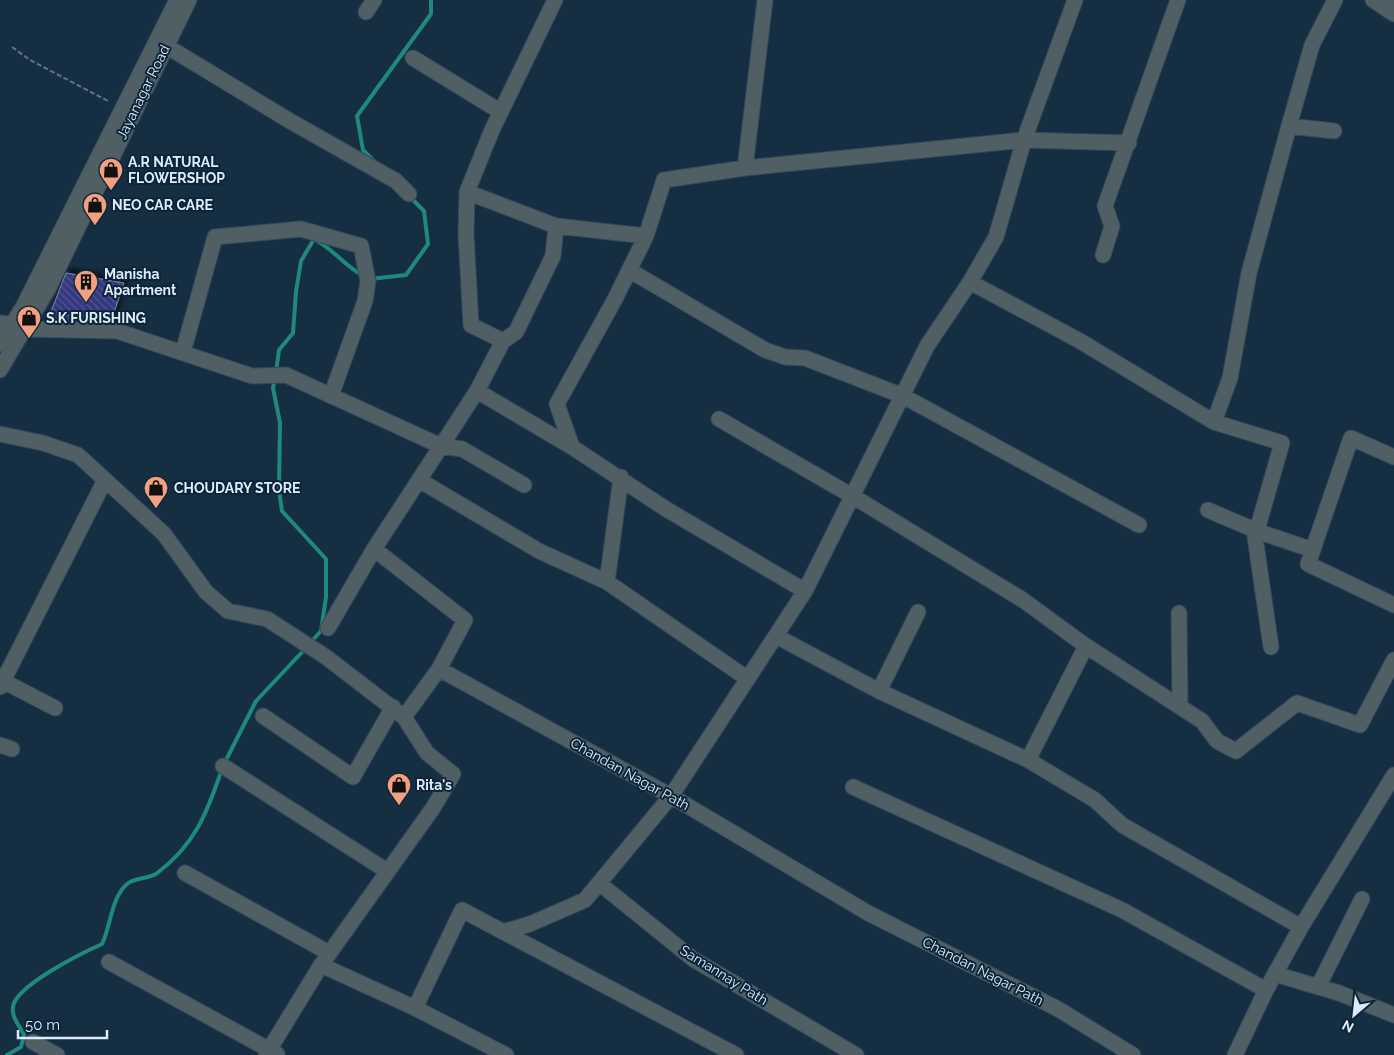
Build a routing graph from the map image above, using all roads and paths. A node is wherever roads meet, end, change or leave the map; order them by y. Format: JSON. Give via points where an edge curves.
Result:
{"nodes":[{"id":1,"x":177,"y":0,"type":"edge"},
{"id":2,"x":189,"y":0,"type":"edge"},
{"id":3,"x":555,"y":0,"type":"edge"},
{"id":4,"x":765,"y":0,"type":"edge"},
{"id":5,"x":1075,"y":0,"type":"edge"},
{"id":6,"x":1178,"y":0,"type":"edge"},
{"id":7,"x":1335,"y":0,"type":"edge"},
{"id":8,"x":1373,"y":0,"type":"edge"},
{"id":9,"x":1394,"y":14,"type":"edge"},
{"id":10,"x":161,"y":43,"type":"junction"},
{"id":11,"x":12,"y":47,"type":"dead end"},
{"id":12,"x":413,"y":58,"type":"dead end"},
{"id":13,"x":115,"y":104,"type":"dead end"},
{"id":14,"x":501,"y":112,"type":"junction"},
{"id":15,"x":1289,"y":126,"type":"junction"},
{"id":16,"x":1334,"y":131,"type":"dead end"},
{"id":17,"x":1024,"y":140,"type":"junction"},
{"id":18,"x":1129,"y":143,"type":"junction"},
{"id":19,"x":745,"y":168,"type":"junction"},
{"id":20,"x":467,"y":192,"type":"junction"},
{"id":21,"x":409,"y":194,"type":"dead end"},
{"id":22,"x":556,"y":226,"type":"junction"},
{"id":23,"x":646,"y":236,"type":"junction"},
{"id":24,"x":1104,"y":255,"type":"dead end"},
{"id":25,"x":630,"y":270,"type":"junction"},
{"id":26,"x":970,"y":282,"type":"junction"},
{"id":27,"x":13,"y":325,"type":"edge"},
{"id":28,"x":504,"y":341,"type":"junction"},
{"id":29,"x":0,"y":344,"type":"edge"},
{"id":30,"x":183,"y":352,"type":"junction"},
{"id":31,"x":0,"y":370,"type":"edge"},
{"id":32,"x":477,"y":391,"type":"junction"},
{"id":33,"x":331,"y":396,"type":"junction"},
{"id":34,"x":903,"y":396,"type":"junction"},
{"id":35,"x":719,"y":419,"type":"dead end"},
{"id":36,"x":1214,"y":422,"type":"junction"},
{"id":37,"x":0,"y":434,"type":"edge"},
{"id":38,"x":441,"y":446,"type":"junction"},
{"id":39,"x":572,"y":447,"type":"junction"},
{"id":40,"x":1394,"y":458,"type":"edge"},
{"id":41,"x":621,"y":477,"type":"junction"},
{"id":42,"x":106,"y":480,"type":"junction"},
{"id":43,"x":419,"y":480,"type":"junction"},
{"id":44,"x":524,"y":485,"type":"dead end"},
{"id":45,"x":854,"y":497,"type":"junction"},
{"id":46,"x":1208,"y":510,"type":"dead end"},
{"id":47,"x":1139,"y":525,"type":"dead end"},
{"id":48,"x":1257,"y":531,"type":"junction"},
{"id":49,"x":374,"y":549,"type":"junction"},
{"id":50,"x":1313,"y":550,"type":"junction"},
{"id":51,"x":607,"y":582,"type":"junction"},
{"id":52,"x":805,"y":591,"type":"junction"},
{"id":53,"x":1394,"y":605,"type":"edge"},
{"id":54,"x":918,"y":612,"type":"dead end"},
{"id":55,"x":1179,"y":613,"type":"dead end"},
{"id":56,"x":328,"y":628,"type":"dead end"},
{"id":57,"x":776,"y":636,"type":"junction"},
{"id":58,"x":1086,"y":646,"type":"junction"},
{"id":59,"x":1272,"y":647,"type":"dead end"},
{"id":60,"x":1394,"y":660,"type":"edge"},
{"id":61,"x":439,"y":669,"type":"junction"},
{"id":62,"x":748,"y":679,"type":"junction"},
{"id":63,"x":2,"y":684,"type":"edge"},
{"id":64,"x":879,"y":691,"type":"junction"},
{"id":65,"x":1180,"y":706,"type":"junction"},
{"id":66,"x":54,"y":708,"type":"dead end"},
{"id":67,"x":399,"y":712,"type":"junction"},
{"id":68,"x":263,"y":716,"type":"dead end"},
{"id":69,"x":1028,"y":760,"type":"junction"},
{"id":70,"x":223,"y":766,"type":"dead end"},
{"id":71,"x":1394,"y":775,"type":"edge"},
{"id":72,"x":853,"y":787,"type":"dead end"},
{"id":73,"x":671,"y":796,"type":"junction"},
{"id":74,"x":387,"y":871,"type":"junction"},
{"id":75,"x":185,"y":873,"type":"dead end"},
{"id":76,"x":599,"y":884,"type":"junction"},
{"id":77,"x":1362,"y":899,"type":"dead end"},
{"id":78,"x":1301,"y":927,"type":"junction"},
{"id":79,"x":503,"y":932,"type":"junction"},
{"id":80,"x":325,"y":959,"type":"junction"},
{"id":81,"x":110,"y":962,"type":"dead end"},
{"id":82,"x":1275,"y":974,"type":"junction"},
{"id":83,"x":1318,"y":987,"type":"junction"},
{"id":84,"x":1266,"y":990,"type":"junction"},
{"id":85,"x":415,"y":1008,"type":"junction"},
{"id":86,"x":1394,"y":1016,"type":"edge"},
{"id":87,"x":34,"y":1042,"type":"dead end"},
{"id":88,"x":271,"y":1053,"type":"edge"},
{"id":89,"x":57,"y":1055,"type":"edge"},
{"id":90,"x":506,"y":1055,"type":"edge"},
{"id":91,"x":736,"y":1055,"type":"edge"},
{"id":92,"x":856,"y":1055,"type":"edge"},
{"id":93,"x":1133,"y":1055,"type":"edge"},
{"id":94,"x":1234,"y":1055,"type":"edge"}],
"edges":[{"from":1,"to":10,"type":"street","name":"Jayanagar Road"},
{"from":2,"to":10,"type":"street","name":"Jayanagar Road"},
{"from":3,"to":14,"type":"street"},
{"from":4,"to":19,"type":"street"},
{"from":5,"to":17,"type":"street"},
{"from":6,"to":18,"type":"street"},
{"from":7,"to":15,"type":"street","via":[[1312,45]]},
{"from":8,"to":9,"type":"street"},
{"from":10,"to":21,"type":"street","via":[[396,181]]},
{"from":10,"to":27,"type":"street","name":"Jayanagar Road","via":[[48,289]]},
{"from":11,"to":13,"type":"path","via":[[30,60]]},
{"from":12,"to":14,"type":"street"},
{"from":14,"to":20,"type":"street"},
{"from":15,"to":16,"type":"street"},
{"from":15,"to":36,"type":"street","via":[[1249,273],[1230,378]]},
{"from":17,"to":18,"type":"street"},
{"from":17,"to":19,"type":"street"},
{"from":17,"to":26,"type":"street","via":[[996,237]]},
{"from":18,"to":24,"type":"street","via":[[1105,206],[1112,226]]},
{"from":19,"to":23,"type":"street","via":[[664,180]]},
{"from":20,"to":22,"type":"street"},
{"from":20,"to":28,"type":"street","via":[[471,325]]},
{"from":22,"to":23,"type":"street"},
{"from":22,"to":28,"type":"street","via":[[553,256],[516,332]]},
{"from":23,"to":25,"type":"street"},
{"from":25,"to":34,"type":"street","via":[[765,350],[785,358],[805,358]]},
{"from":25,"to":39,"type":"street","via":[[557,404]]},
{"from":26,"to":34,"type":"street","via":[[927,346]]},
{"from":26,"to":36,"type":"street","via":[[1080,341]]},
{"from":27,"to":29,"type":"street","name":"Jayanagar Road"},
{"from":27,"to":30,"type":"street","via":[[117,331]]},
{"from":27,"to":31,"type":"street","name":"Jayanagar Road"},
{"from":28,"to":32,"type":"street"},
{"from":30,"to":33,"type":"street","via":[[252,376],[283,375]]},
{"from":30,"to":33,"type":"street","via":[[215,237],[301,229],[361,246],[367,275],[365,301]]},
{"from":32,"to":38,"type":"street"},
{"from":32,"to":39,"type":"street"},
{"from":33,"to":38,"type":"street"},
{"from":34,"to":45,"type":"street"},
{"from":34,"to":47,"type":"street"},
{"from":35,"to":45,"type":"street"},
{"from":36,"to":48,"type":"street","via":[[1282,443]]},
{"from":37,"to":42,"type":"street","via":[[78,455]]},
{"from":38,"to":43,"type":"street"},
{"from":38,"to":44,"type":"street","via":[[462,449]]},
{"from":39,"to":41,"type":"street"},
{"from":40,"to":50,"type":"street","via":[[1351,438]]},
{"from":41,"to":51,"type":"street"},
{"from":41,"to":52,"type":"street","via":[[666,509]]},
{"from":42,"to":63,"type":"street"},
{"from":42,"to":67,"type":"street","via":[[164,534],[206,592],[228,611],[267,619],[326,657]]},
{"from":43,"to":49,"type":"street"},
{"from":43,"to":51,"type":"street","via":[[539,552]]},
{"from":45,"to":52,"type":"street"},
{"from":45,"to":58,"type":"street","via":[[1023,600]]},
{"from":46,"to":48,"type":"street"},
{"from":48,"to":50,"type":"street"},
{"from":48,"to":59,"type":"street","via":[[1255,537]]},
{"from":49,"to":56,"type":"street"},
{"from":49,"to":61,"type":"street","via":[[465,620]]},
{"from":50,"to":53,"type":"street","via":[[1308,564]]},
{"from":51,"to":62,"type":"street"},
{"from":52,"to":57,"type":"street"},
{"from":54,"to":64,"type":"street"},
{"from":55,"to":65,"type":"street"},
{"from":57,"to":62,"type":"street"},
{"from":57,"to":64,"type":"street"},
{"from":58,"to":65,"type":"street"},
{"from":58,"to":69,"type":"street"},
{"from":60,"to":65,"type":"street","via":[[1360,725],[1297,703],[1236,751],[1217,742],[1202,721]]},
{"from":61,"to":67,"type":"street"},
{"from":61,"to":73,"type":"street","name":"Chandan Nagar Path"},
{"from":62,"to":73,"type":"street"},
{"from":63,"to":66,"type":"street"},
{"from":64,"to":69,"type":"street"},
{"from":67,"to":68,"type":"street","via":[[353,777]]},
{"from":67,"to":74,"type":"street","via":[[427,753],[453,774],[433,808]]},
{"from":69,"to":78,"type":"street","via":[[1095,800],[1122,825]]},
{"from":70,"to":74,"type":"street"},
{"from":71,"to":78,"type":"street"},
{"from":72,"to":84,"type":"street","via":[[1122,910]]},
{"from":73,"to":76,"type":"street"},
{"from":73,"to":93,"type":"street","name":"Chandan Nagar Path","via":[[868,913],[1058,1009]]},
{"from":74,"to":80,"type":"street"},
{"from":75,"to":80,"type":"street"},
{"from":76,"to":79,"type":"street","via":[[585,900]]},
{"from":76,"to":92,"type":"street","name":"Samannay Path","via":[[693,959]]},
{"from":77,"to":83,"type":"street"},
{"from":78,"to":82,"type":"street"},
{"from":79,"to":85,"type":"street","via":[[462,910]]},
{"from":79,"to":91,"type":"street"},
{"from":80,"to":85,"type":"street"},
{"from":80,"to":88,"type":"street"},
{"from":81,"to":88,"type":"street"},
{"from":82,"to":83,"type":"street"},
{"from":82,"to":84,"type":"street"},
{"from":83,"to":86,"type":"street"},
{"from":84,"to":94,"type":"street"},
{"from":85,"to":90,"type":"street"},
{"from":87,"to":89,"type":"street"}]}
